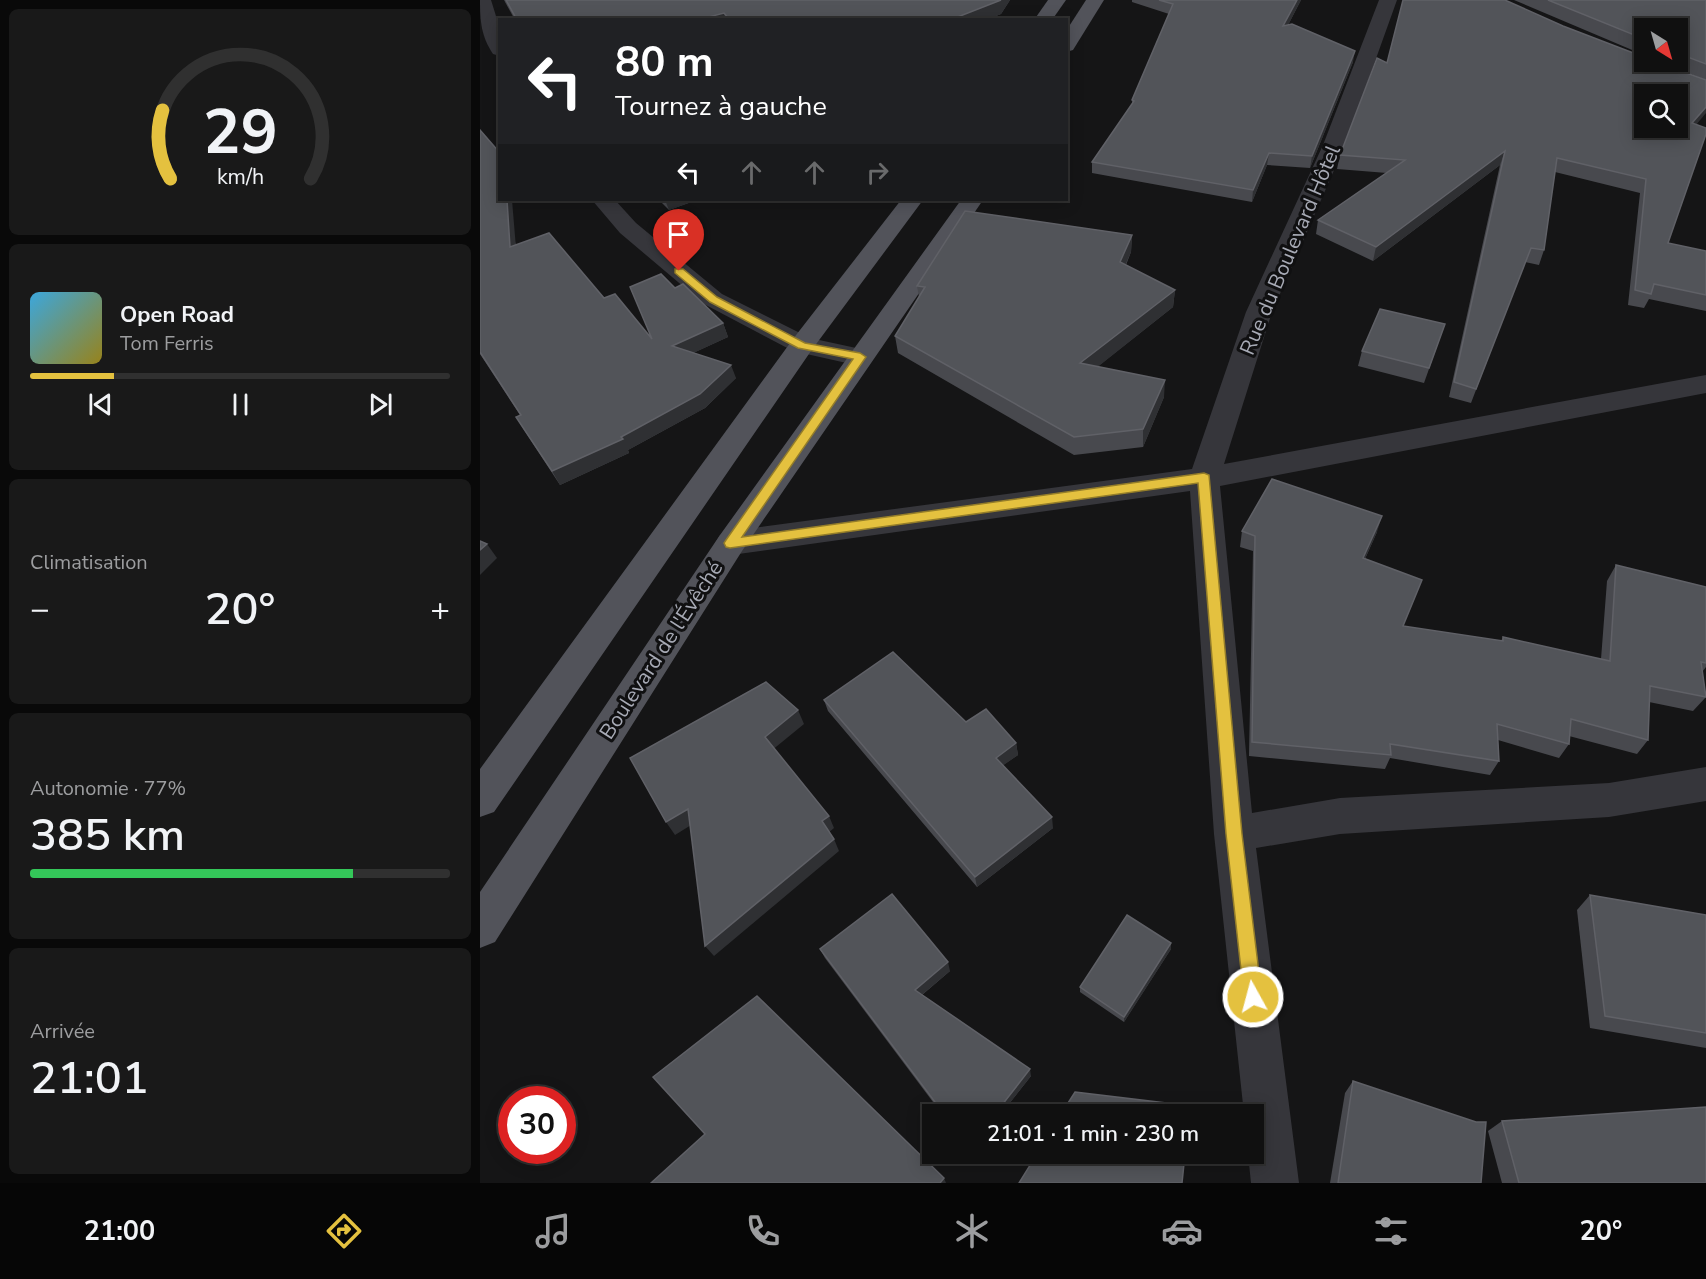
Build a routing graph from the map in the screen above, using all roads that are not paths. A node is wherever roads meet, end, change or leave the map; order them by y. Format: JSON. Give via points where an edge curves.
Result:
{"nodes":[{"id":1,"x":482,"y":0,"type":"edge"},
{"id":2,"x":1055,"y":0,"type":"edge"},
{"id":3,"x":1095,"y":0,"type":"edge"},
{"id":4,"x":1388,"y":0,"type":"edge"},
{"id":5,"x":1043,"y":18,"type":"edge"},
{"id":6,"x":1068,"y":43,"type":"edge"},
{"id":7,"x":498,"y":46,"type":"edge"},
{"id":8,"x":604,"y":201,"type":"edge"},
{"id":9,"x":911,"y":201,"type":"edge"},
{"id":10,"x":971,"y":201,"type":"edge"},
{"id":11,"x":802,"y":345,"type":"junction"},
{"id":12,"x":860,"y":357,"type":"junction"},
{"id":13,"x":1706,"y":384,"type":"edge"},
{"id":14,"x":1204,"y":478,"type":"junction"},
{"id":15,"x":730,"y":543,"type":"junction"},
{"id":16,"x":1706,"y":784,"type":"edge"},
{"id":17,"x":480,"y":800,"type":"edge"},
{"id":18,"x":1234,"y":834,"type":"junction"},
{"id":19,"x":480,"y":928,"type":"edge"},
{"id":20,"x":1275,"y":1183,"type":"edge"}],
"edges":[{"from":1,"to":7,"type":"street"},
{"from":2,"to":5,"type":"main road"},
{"from":3,"to":6,"type":"main road"},
{"from":4,"to":14,"type":"street","name":"Rue du Boulevard Hôtel","via":[[1334,145],[1259,312]]},
{"from":8,"to":11,"type":"street","via":[[628,228],[713,299]]},
{"from":9,"to":11,"type":"main road"},
{"from":10,"to":12,"type":"main road","name":"Boulevard de l'Évêché"},
{"from":11,"to":12,"type":"street"},
{"from":11,"to":17,"type":"main road"},
{"from":12,"to":15,"type":"main road","name":"Boulevard de l'Évêché"},
{"from":13,"to":14,"type":"street"},
{"from":14,"to":15,"type":"street"},
{"from":14,"to":18,"type":"street","name":"Rue du Boulevard Hôtel"},
{"from":15,"to":19,"type":"main road","name":"Boulevard de l'Évêché"},
{"from":16,"to":18,"type":"street","via":[[1609,800],[1340,816]]},
{"from":18,"to":20,"type":"street","name":"Rue du Boulevard Hôtel"}]}
